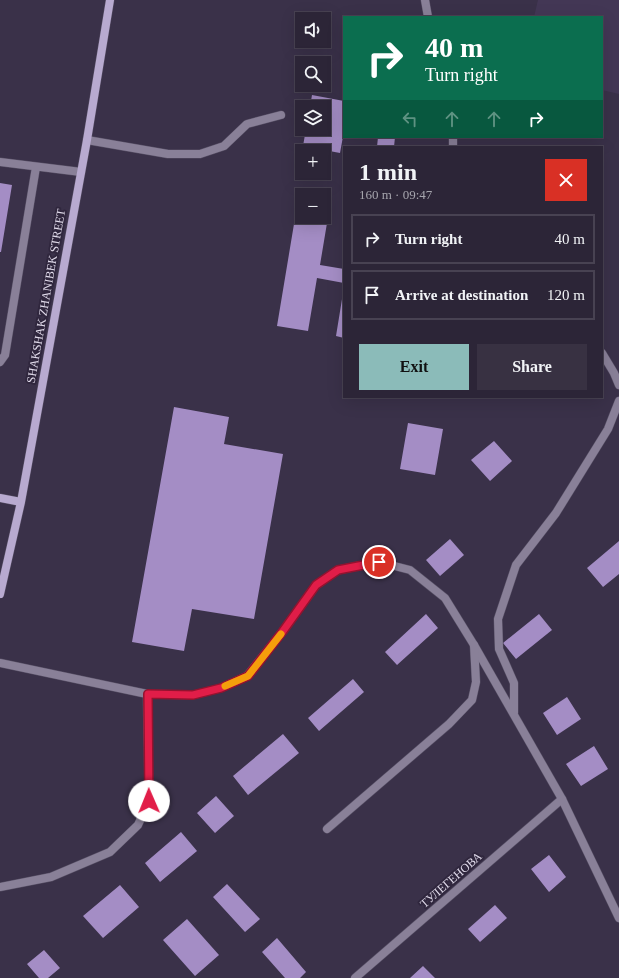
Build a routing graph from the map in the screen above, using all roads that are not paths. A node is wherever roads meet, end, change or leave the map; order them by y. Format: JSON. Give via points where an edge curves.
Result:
{"nodes":[{"id":1,"x":110,"y":0,"type":"edge"},
{"id":2,"x":425,"y":0,"type":"edge"},
{"id":3,"x":428,"y":16,"type":"edge"},
{"id":4,"x":282,"y":115,"type":"dead end"},
{"id":5,"x":87,"y":140,"type":"junction"},
{"id":6,"x":0,"y":162,"type":"edge"},
{"id":7,"x":36,"y":167,"type":"junction"},
{"id":8,"x":81,"y":172,"type":"junction"},
{"id":9,"x":603,"y":355,"type":"edge"},
{"id":10,"x":0,"y":362,"type":"edge"},
{"id":11,"x":619,"y":385,"type":"edge"},
{"id":12,"x":619,"y":401,"type":"edge"},
{"id":13,"x":0,"y":498,"type":"edge"},
{"id":14,"x":21,"y":502,"type":"junction"},
{"id":15,"x":0,"y":594,"type":"edge"},
{"id":16,"x":474,"y":645,"type":"junction"},
{"id":17,"x":0,"y":663,"type":"edge"},
{"id":18,"x":148,"y":694,"type":"junction"},
{"id":19,"x":514,"y":714,"type":"junction"},
{"id":20,"x":562,"y":799,"type":"junction"},
{"id":21,"x":327,"y":829,"type":"dead end"},
{"id":22,"x":0,"y":887,"type":"edge"},
{"id":23,"x":619,"y":918,"type":"edge"},
{"id":24,"x":355,"y":978,"type":"edge"}],
"edges":[{"from":1,"to":5,"type":"main road","name":"SHAKSHAK ZHANIBEK STREET"},
{"from":2,"to":3,"type":"street"},
{"from":4,"to":5,"type":"street","via":[[247,124],[224,146],[200,154],[168,154]]},
{"from":5,"to":8,"type":"main road","name":"SHAKSHAK ZHANIBEK STREET"},
{"from":6,"to":7,"type":"street"},
{"from":7,"to":8,"type":"street"},
{"from":7,"to":10,"type":"street","via":[[5,355]]},
{"from":8,"to":14,"type":"main road","name":"SHAKSHAK ZHANIBEK STREET"},
{"from":9,"to":11,"type":"street"},
{"from":12,"to":19,"type":"street","via":[[608,429],[556,513],[516,565],[498,619],[500,649],[514,683]]},
{"from":13,"to":14,"type":"main road"},
{"from":14,"to":15,"type":"main road","name":"SHAKSHAK ZHANIBEK STREET"},
{"from":16,"to":18,"type":"street","via":[[445,598],[410,570],[379,562],[338,570],[316,585],[248,676],[221,688],[193,695]]},
{"from":16,"to":19,"type":"street"},
{"from":16,"to":21,"type":"street","via":[[476,682],[472,700],[449,724]]},
{"from":17,"to":18,"type":"street"},
{"from":18,"to":22,"type":"street","via":[[149,801],[138,825],[110,852],[51,877]]},
{"from":19,"to":20,"type":"street"},
{"from":20,"to":23,"type":"street"},
{"from":20,"to":24,"type":"street","name":"ТУЛЕГЕНОВА"}]}
